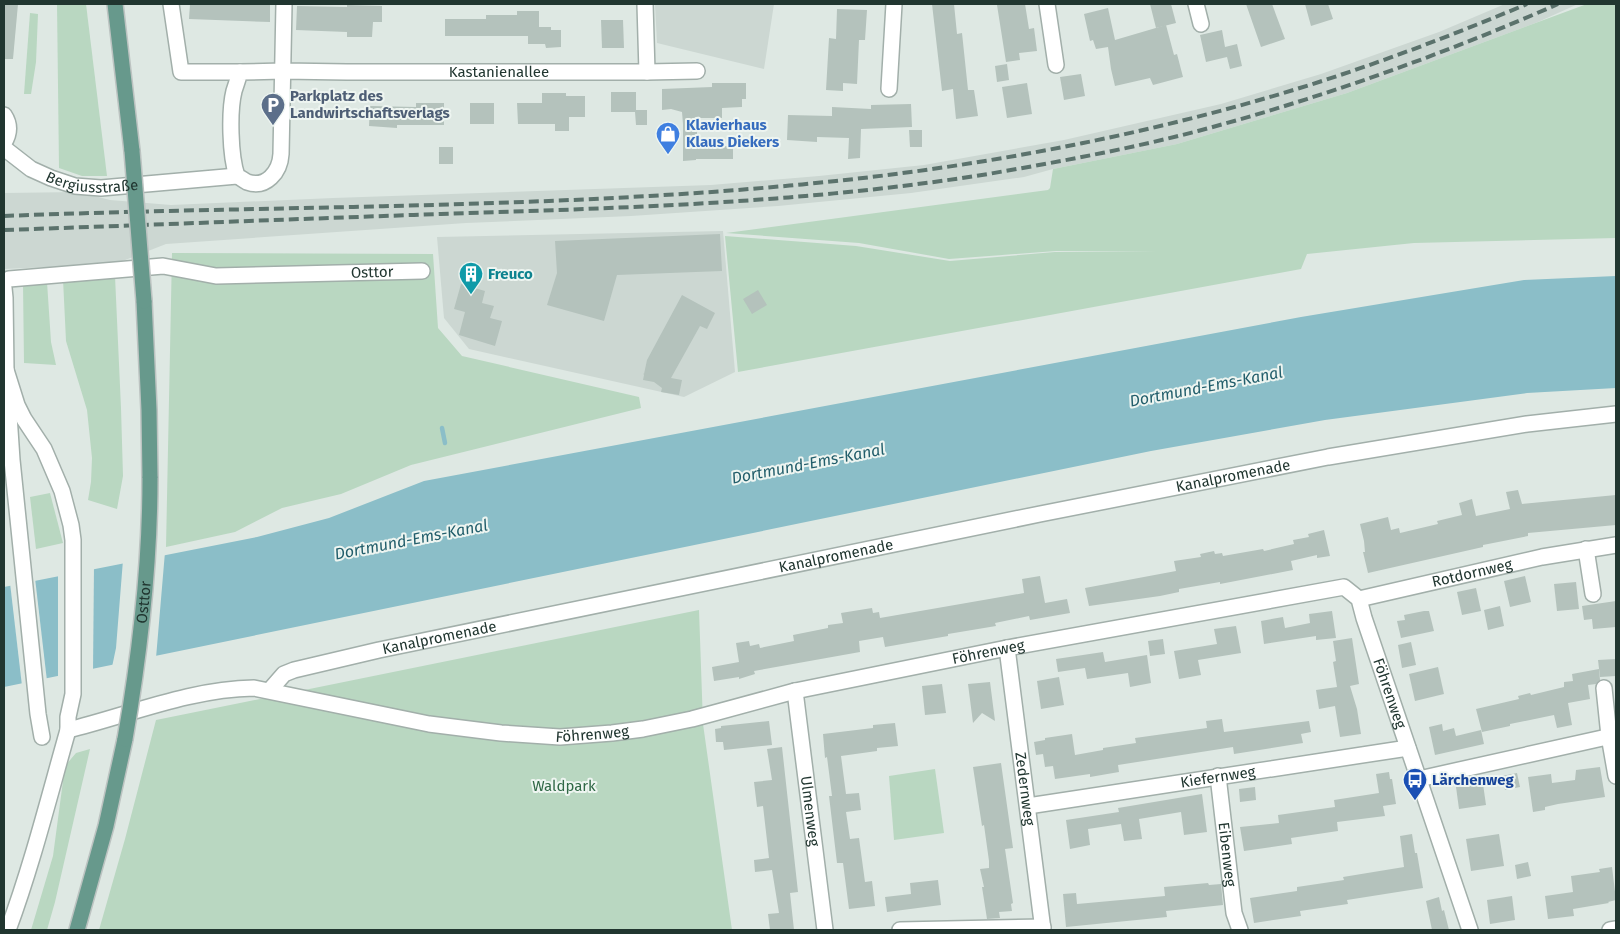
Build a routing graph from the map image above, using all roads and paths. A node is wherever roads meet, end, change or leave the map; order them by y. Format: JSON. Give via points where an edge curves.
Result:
{"nodes":[{"id":1,"x":115,"y":4,"type":"edge"},
{"id":2,"x":171,"y":4,"type":"edge"},
{"id":3,"x":284,"y":4,"type":"edge"},
{"id":4,"x":645,"y":4,"type":"edge"},
{"id":5,"x":894,"y":4,"type":"edge"},
{"id":6,"x":1047,"y":4,"type":"edge"},
{"id":7,"x":1196,"y":4,"type":"edge"},
{"id":8,"x":1201,"y":24,"type":"dead end"},
{"id":9,"x":1056,"y":65,"type":"dead end"},
{"id":10,"x":697,"y":70,"type":"dead end"},
{"id":11,"x":282,"y":71,"type":"junction"},
{"id":12,"x":240,"y":72,"type":"junction"},
{"id":13,"x":647,"y":72,"type":"junction"},
{"id":14,"x":889,"y":89,"type":"dead end"},
{"id":15,"x":4,"y":115,"type":"edge"},
{"id":16,"x":4,"y":143,"type":"edge"},
{"id":17,"x":4,"y":148,"type":"edge"},
{"id":18,"x":236,"y":176,"type":"junction"},
{"id":19,"x":422,"y":270,"type":"dead end"},
{"id":20,"x":4,"y":283,"type":"edge"},
{"id":21,"x":4,"y":288,"type":"edge"},
{"id":22,"x":6,"y":370,"type":"junction"},
{"id":23,"x":1616,"y":414,"type":"edge"},
{"id":24,"x":1616,"y":545,"type":"edge"},
{"id":25,"x":1586,"y":549,"type":"junction"},
{"id":26,"x":1593,"y":594,"type":"dead end"},
{"id":27,"x":1359,"y":599,"type":"junction"},
{"id":28,"x":1007,"y":648,"type":"junction"},
{"id":29,"x":1604,"y":688,"type":"dead end"},
{"id":30,"x":270,"y":690,"type":"junction"},
{"id":31,"x":795,"y":691,"type":"junction"},
{"id":32,"x":68,"y":730,"type":"junction"},
{"id":33,"x":42,"y":736,"type":"dead end"},
{"id":34,"x":1613,"y":736,"type":"edge"},
{"id":35,"x":1408,"y":748,"type":"junction"},
{"id":36,"x":1218,"y":776,"type":"junction"},
{"id":37,"x":1616,"y":776,"type":"edge"},
{"id":38,"x":1419,"y":779,"type":"junction"},
{"id":39,"x":1028,"y":806,"type":"junction"},
{"id":40,"x":1043,"y":928,"type":"edge"},
{"id":41,"x":1616,"y":929,"type":"edge"},
{"id":42,"x":8,"y":930,"type":"edge"},
{"id":43,"x":78,"y":930,"type":"edge"},
{"id":44,"x":824,"y":930,"type":"edge"},
{"id":45,"x":900,"y":930,"type":"edge"},
{"id":46,"x":1240,"y":930,"type":"edge"},
{"id":47,"x":1470,"y":930,"type":"edge"},
{"id":48,"x":1610,"y":930,"type":"edge"}],
"edges":[{"from":1,"to":43,"type":"main road","name":"Osttor","bridge":true,"via":[[140,230],[149,410],[148,546],[140,644],[125,739]]},
{"from":2,"to":12,"type":"street","name":"Kastanienallee","via":[[181,72]]},
{"from":3,"to":11,"type":"street"},
{"from":4,"to":13,"type":"street"},
{"from":5,"to":14,"type":"street"},
{"from":6,"to":9,"type":"street"},
{"from":7,"to":8,"type":"street"},
{"from":10,"to":13,"type":"street","name":"Kastanienallee"},
{"from":11,"to":12,"type":"street","name":"Kastanienallee"},
{"from":11,"to":13,"type":"street","name":"Kastanienallee"},
{"from":11,"to":18,"type":"street","via":[[281,154],[276,173],[264,182],[248,182]]},
{"from":12,"to":18,"type":"street","via":[[231,108]]},
{"from":15,"to":16,"type":"street","via":[[9,125]]},
{"from":17,"to":18,"type":"street","name":"Bergiusstraße","via":[[31,170],[75,186],[101,188]]},
{"from":19,"to":20,"type":"street","name":"Osttor","via":[[216,276],[163,266],[36,276],[9,279]]},
{"from":21,"to":22,"type":"street"},
{"from":22,"to":32,"type":"street","via":[[17,405],[44,449],[62,491],[71,525],[73,694]]},
{"from":22,"to":33,"type":"street","via":[[12,460]]},
{"from":23,"to":30,"type":"street","name":"Kanalpromenade","via":[[1527,424],[1337,455],[1040,514],[370,652],[294,670],[284,674]]},
{"from":24,"to":25,"type":"street","name":"Rotdornweg"},
{"from":25,"to":26,"type":"street"},
{"from":25,"to":27,"type":"street","name":"Rotdornweg"},
{"from":27,"to":28,"type":"street","name":"Föhrenweg","via":[[1344,587]]},
{"from":27,"to":35,"type":"street","name":"Föhrenweg"},
{"from":28,"to":31,"type":"street","name":"Föhrenweg"},
{"from":28,"to":39,"type":"street","name":"Zedernweg"},
{"from":29,"to":34,"type":"street"},
{"from":30,"to":31,"type":"street","name":"Föhrenweg","via":[[429,724],[560,737],[663,725]]},
{"from":30,"to":32,"type":"street","via":[[239,688],[199,694]]},
{"from":31,"to":44,"type":"street","name":"Ulmenweg"},
{"from":32,"to":42,"type":"street"},
{"from":34,"to":37,"type":"street"},
{"from":34,"to":38,"type":"street"},
{"from":35,"to":36,"type":"street","name":"Kiefernweg"},
{"from":35,"to":38,"type":"street","name":"Föhrenweg"},
{"from":36,"to":39,"type":"street","name":"Kiefernweg"},
{"from":36,"to":46,"type":"street","name":"Eibenweg","via":[[1234,913]]},
{"from":38,"to":47,"type":"street","name":"Föhrenweg"},
{"from":39,"to":40,"type":"street","name":"Zedernweg"},
{"from":40,"to":45,"type":"street"},
{"from":41,"to":48,"type":"street"}]}
